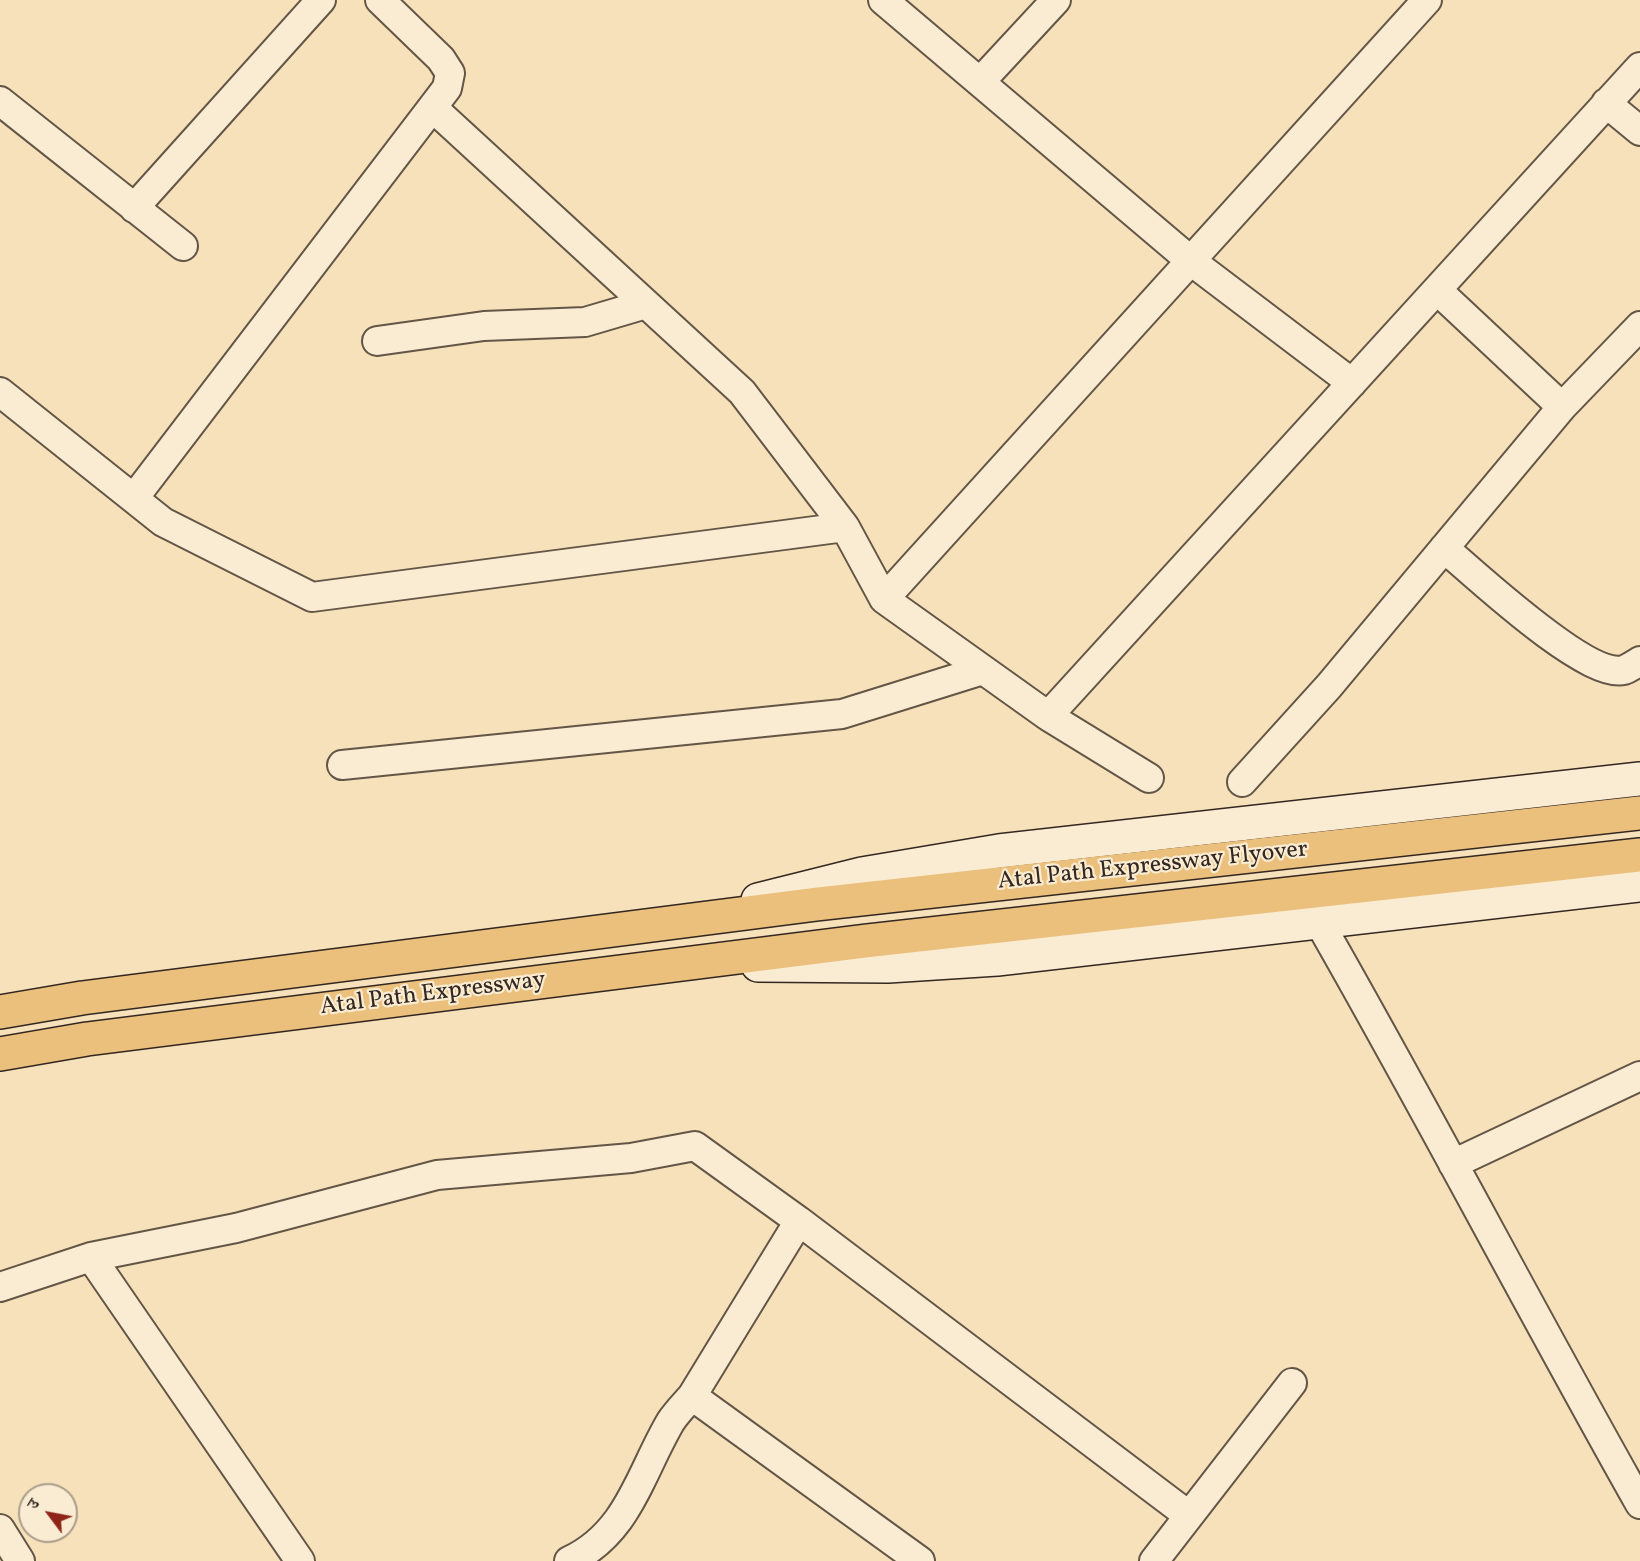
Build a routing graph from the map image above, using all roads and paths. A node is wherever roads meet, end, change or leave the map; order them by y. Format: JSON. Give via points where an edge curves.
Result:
{"nodes":[{"id":1,"x":321,"y":0,"type":"edge"},
{"id":2,"x":380,"y":0,"type":"edge"},
{"id":3,"x":883,"y":0,"type":"edge"},
{"id":4,"x":1056,"y":0,"type":"edge"},
{"id":5,"x":1427,"y":0,"type":"edge"},
{"id":6,"x":1640,"y":67,"type":"edge"},
{"id":7,"x":980,"y":82,"type":"junction"},
{"id":8,"x":0,"y":101,"type":"edge"},
{"id":9,"x":1606,"y":103,"type":"junction"},
{"id":10,"x":433,"y":108,"type":"junction"},
{"id":11,"x":1640,"y":131,"type":"edge"},
{"id":12,"x":135,"y":208,"type":"junction"},
{"id":13,"x":183,"y":246,"type":"dead end"},
{"id":14,"x":1191,"y":261,"type":"junction"},
{"id":15,"x":1437,"y":290,"type":"junction"},
{"id":16,"x":646,"y":303,"type":"junction"},
{"id":17,"x":1640,"y":326,"type":"edge"},
{"id":18,"x":377,"y":340,"type":"dead end"},
{"id":19,"x":1352,"y":383,"type":"junction"},
{"id":20,"x":0,"y":392,"type":"edge"},
{"id":21,"x":1562,"y":407,"type":"junction"},
{"id":22,"x":134,"y":498,"type":"junction"},
{"id":23,"x":845,"y":527,"type":"junction"},
{"id":24,"x":1444,"y":548,"type":"junction"},
{"id":25,"x":884,"y":599,"type":"junction"},
{"id":26,"x":1640,"y":661,"type":"edge"},
{"id":27,"x":984,"y":670,"type":"junction"},
{"id":28,"x":1048,"y":716,"type":"junction"},
{"id":29,"x":342,"y":765,"type":"dead end"},
{"id":30,"x":1149,"y":778,"type":"dead end"},
{"id":31,"x":1640,"y":778,"type":"edge"},
{"id":32,"x":1242,"y":782,"type":"dead end"},
{"id":33,"x":1640,"y":813,"type":"edge"},
{"id":34,"x":1640,"y":855,"type":"edge"},
{"id":35,"x":1640,"y":885,"type":"edge"},
{"id":36,"x":1319,"y":922,"type":"junction"},
{"id":37,"x":666,"y":924,"type":"junction"},
{"id":38,"x":866,"y":940,"type":"joint"},
{"id":39,"x":670,"y":965,"type":"junction"},
{"id":40,"x":0,"y":1012,"type":"edge"},
{"id":41,"x":0,"y":1054,"type":"edge"},
{"id":42,"x":1640,"y":1076,"type":"edge"},
{"id":43,"x":1453,"y":1164,"type":"junction"},
{"id":44,"x":799,"y":1221,"type":"junction"},
{"id":45,"x":91,"y":1257,"type":"junction"},
{"id":46,"x":0,"y":1287,"type":"edge"},
{"id":47,"x":1292,"y":1383,"type":"dead end"},
{"id":48,"x":692,"y":1396,"type":"junction"},
{"id":49,"x":1640,"y":1504,"type":"edge"},
{"id":50,"x":1188,"y":1515,"type":"junction"},
{"id":51,"x":0,"y":1529,"type":"edge"},
{"id":52,"x":20,"y":1561,"type":"edge"},
{"id":53,"x":300,"y":1561,"type":"edge"},
{"id":54,"x":569,"y":1561,"type":"edge"},
{"id":55,"x":920,"y":1561,"type":"edge"},
{"id":56,"x":1154,"y":1561,"type":"edge"}],
"edges":[{"from":1,"to":12,"type":"street"},
{"from":2,"to":10,"type":"street","via":[[441,58],[450,73],[447,88]]},
{"from":3,"to":7,"type":"street"},
{"from":4,"to":7,"type":"street"},
{"from":5,"to":14,"type":"street"},
{"from":6,"to":9,"type":"street"},
{"from":7,"to":14,"type":"street"},
{"from":8,"to":12,"type":"street"},
{"from":9,"to":11,"type":"street"},
{"from":9,"to":15,"type":"street"},
{"from":10,"to":16,"type":"street"},
{"from":10,"to":22,"type":"street"},
{"from":12,"to":13,"type":"street"},
{"from":14,"to":19,"type":"street"},
{"from":14,"to":25,"type":"street"},
{"from":15,"to":19,"type":"street"},
{"from":15,"to":21,"type":"street"},
{"from":16,"to":18,"type":"street","via":[[585,322],[484,326]]},
{"from":16,"to":23,"type":"street","via":[[742,392]]},
{"from":17,"to":21,"type":"street"},
{"from":19,"to":28,"type":"street"},
{"from":20,"to":22,"type":"street"},
{"from":21,"to":24,"type":"street"},
{"from":22,"to":23,"type":"street","via":[[163,522],[312,597]]},
{"from":23,"to":25,"type":"street"},
{"from":24,"to":26,"type":"street","via":[[1550,637],[1599,666],[1623,670]]},
{"from":24,"to":32,"type":"street","via":[[1329,686]]},
{"from":25,"to":27,"type":"street"},
{"from":27,"to":28,"type":"street"},
{"from":27,"to":29,"type":"street","via":[[842,714]]},
{"from":28,"to":30,"type":"street"},
{"from":31,"to":37,"type":"street","via":[[999,850],[862,874]]},
{"from":33,"to":37,"type":"highway","name":"Atal Path Expressway Flyover"},
{"from":34,"to":38,"type":"highway","name":"Atal Path Expressway Flyover"},
{"from":35,"to":36,"type":"street"},
{"from":36,"to":39,"type":"street","via":[[986,960],[888,966]]},
{"from":36,"to":43,"type":"street"},
{"from":37,"to":40,"type":"highway","name":"Atal Path Expressway","via":[[82,998]]},
{"from":38,"to":39,"type":"highway","name":"Atal Path Expressway"},
{"from":39,"to":41,"type":"highway","name":"Atal Path Expressway","via":[[87,1039]]},
{"from":42,"to":43,"type":"street"},
{"from":43,"to":49,"type":"street"},
{"from":44,"to":45,"type":"street","via":[[695,1146],[631,1158],[437,1175],[236,1228]]},
{"from":44,"to":48,"type":"street"},
{"from":44,"to":50,"type":"street"},
{"from":45,"to":46,"type":"street"},
{"from":45,"to":53,"type":"street"},
{"from":47,"to":50,"type":"street"},
{"from":48,"to":54,"type":"street","via":[[672,1420],[626,1512],[585,1553]]},
{"from":48,"to":55,"type":"street"},
{"from":50,"to":56,"type":"street"},
{"from":51,"to":52,"type":"street"}]}
